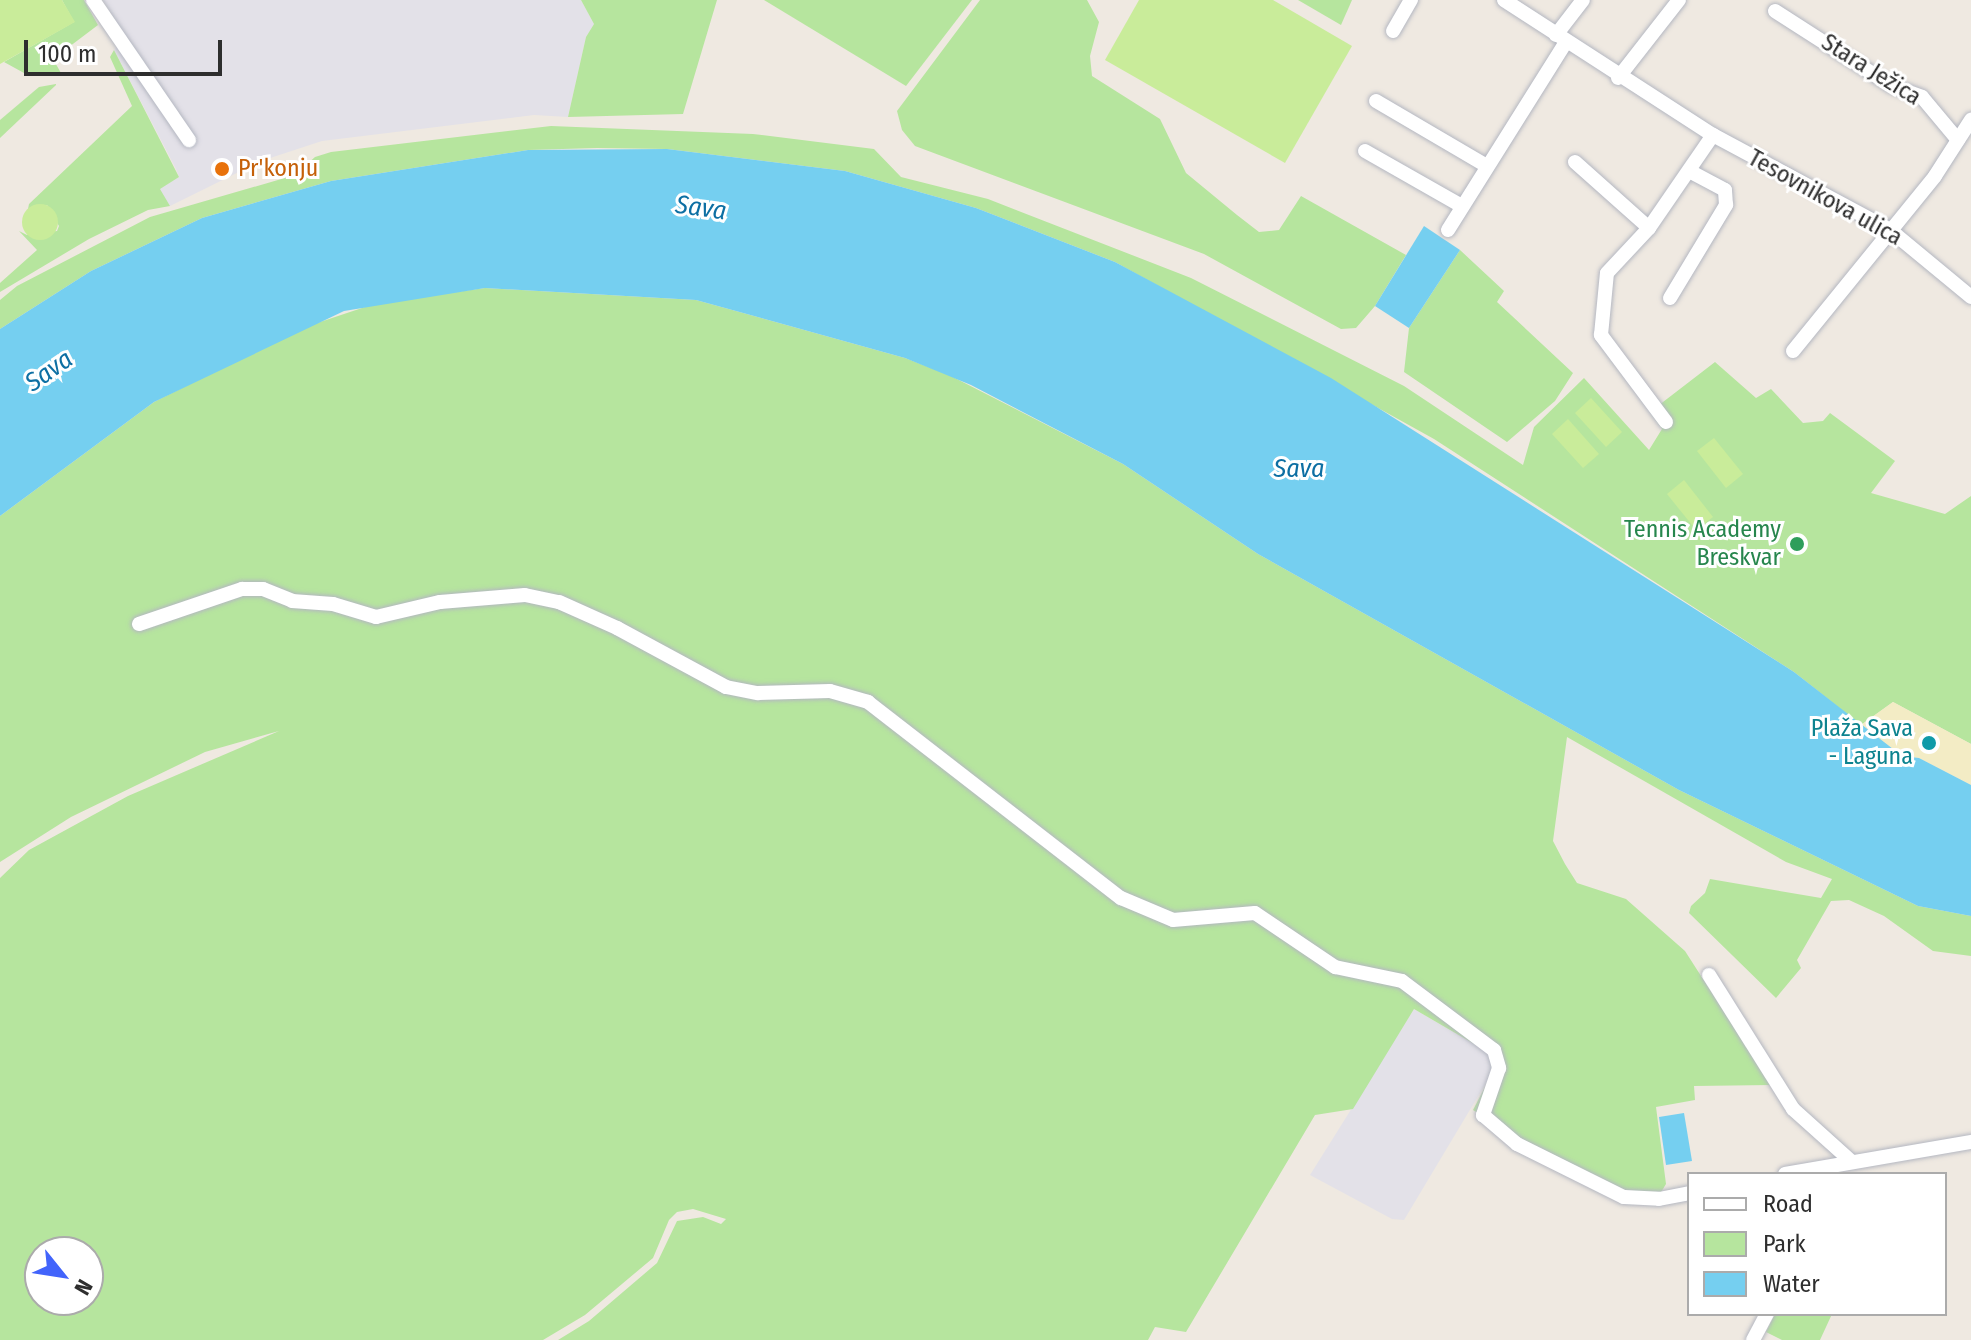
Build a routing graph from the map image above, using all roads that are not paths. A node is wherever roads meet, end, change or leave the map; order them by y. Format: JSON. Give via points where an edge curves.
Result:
{"nodes":[{"id":1,"x":93,"y":0,"type":"edge"},
{"id":2,"x":1411,"y":0,"type":"edge"},
{"id":3,"x":1504,"y":0,"type":"edge"},
{"id":4,"x":1583,"y":0,"type":"edge"},
{"id":5,"x":1679,"y":0,"type":"edge"},
{"id":6,"x":1775,"y":11,"type":"dead end"},
{"id":7,"x":1393,"y":31,"type":"dead end"},
{"id":8,"x":1561,"y":38,"type":"junction"},
{"id":9,"x":1618,"y":78,"type":"junction"},
{"id":10,"x":1376,"y":101,"type":"dead end"},
{"id":11,"x":1970,"y":125,"type":"edge"},
{"id":12,"x":1713,"y":135,"type":"junction"},
{"id":13,"x":189,"y":140,"type":"dead end"},
{"id":14,"x":1958,"y":140,"type":"junction"},
{"id":15,"x":1365,"y":151,"type":"dead end"},
{"id":16,"x":1575,"y":162,"type":"dead end"},
{"id":17,"x":1487,"y":166,"type":"junction"},
{"id":18,"x":1690,"y":171,"type":"junction"},
{"id":19,"x":1462,"y":206,"type":"junction"},
{"id":20,"x":1649,"y":228,"type":"junction"},
{"id":21,"x":1448,"y":230,"type":"dead end"},
{"id":22,"x":1890,"y":230,"type":"junction"},
{"id":23,"x":1971,"y":297,"type":"edge"},
{"id":24,"x":1670,"y":298,"type":"dead end"},
{"id":25,"x":1793,"y":351,"type":"dead end"},
{"id":26,"x":1666,"y":422,"type":"dead end"},
{"id":27,"x":139,"y":624,"type":"dead end"},
{"id":28,"x":1709,"y":975,"type":"dead end"},
{"id":29,"x":1971,"y":1142,"type":"edge"},
{"id":30,"x":1843,"y":1166,"type":"edge"},
{"id":31,"x":1800,"y":1172,"type":"edge"},
{"id":32,"x":1687,"y":1193,"type":"edge"},
{"id":33,"x":1766,"y":1316,"type":"edge"},
{"id":34,"x":1754,"y":1338,"type":"edge"}],
"edges":[{"from":1,"to":13,"type":"street"},
{"from":2,"to":7,"type":"street"},
{"from":3,"to":8,"type":"street","name":"Tesovnikova ulica"},
{"from":4,"to":8,"type":"street"},
{"from":5,"to":9,"type":"street"},
{"from":6,"to":14,"type":"street","name":"Stara Ježica","via":[[1892,86],[1922,97]]},
{"from":8,"to":9,"type":"street","name":"Tesovnikova ulica"},
{"from":8,"to":17,"type":"street"},
{"from":9,"to":12,"type":"street","name":"Tesovnikova ulica"},
{"from":10,"to":17,"type":"street"},
{"from":11,"to":14,"type":"street"},
{"from":12,"to":18,"type":"street"},
{"from":12,"to":22,"type":"street","name":"Tesovnikova ulica"},
{"from":14,"to":22,"type":"street"},
{"from":15,"to":19,"type":"street"},
{"from":16,"to":20,"type":"street"},
{"from":17,"to":19,"type":"street"},
{"from":18,"to":20,"type":"street"},
{"from":18,"to":24,"type":"street","via":[[1725,190],[1726,205]]},
{"from":19,"to":21,"type":"street"},
{"from":20,"to":26,"type":"street","via":[[1607,273],[1601,335]]},
{"from":22,"to":23,"type":"street","name":"Tesovnikova ulica"},
{"from":22,"to":25,"type":"street"},
{"from":27,"to":32,"type":"street","via":[[242,589],[263,589],[292,601],[333,604],[376,617],[440,602],[525,595],[559,602],[617,628],[726,687],[758,693],[830,691],[868,702],[1121,898],[1173,920],[1255,913],[1335,967],[1402,981],[1497,1055],[1499,1068],[1483,1107],[1489,1125],[1517,1144],[1624,1197]]},
{"from":28,"to":30,"type":"street","via":[[1793,1109]]},
{"from":29,"to":30,"type":"street"},
{"from":30,"to":31,"type":"street"},
{"from":33,"to":34,"type":"street"}]}
